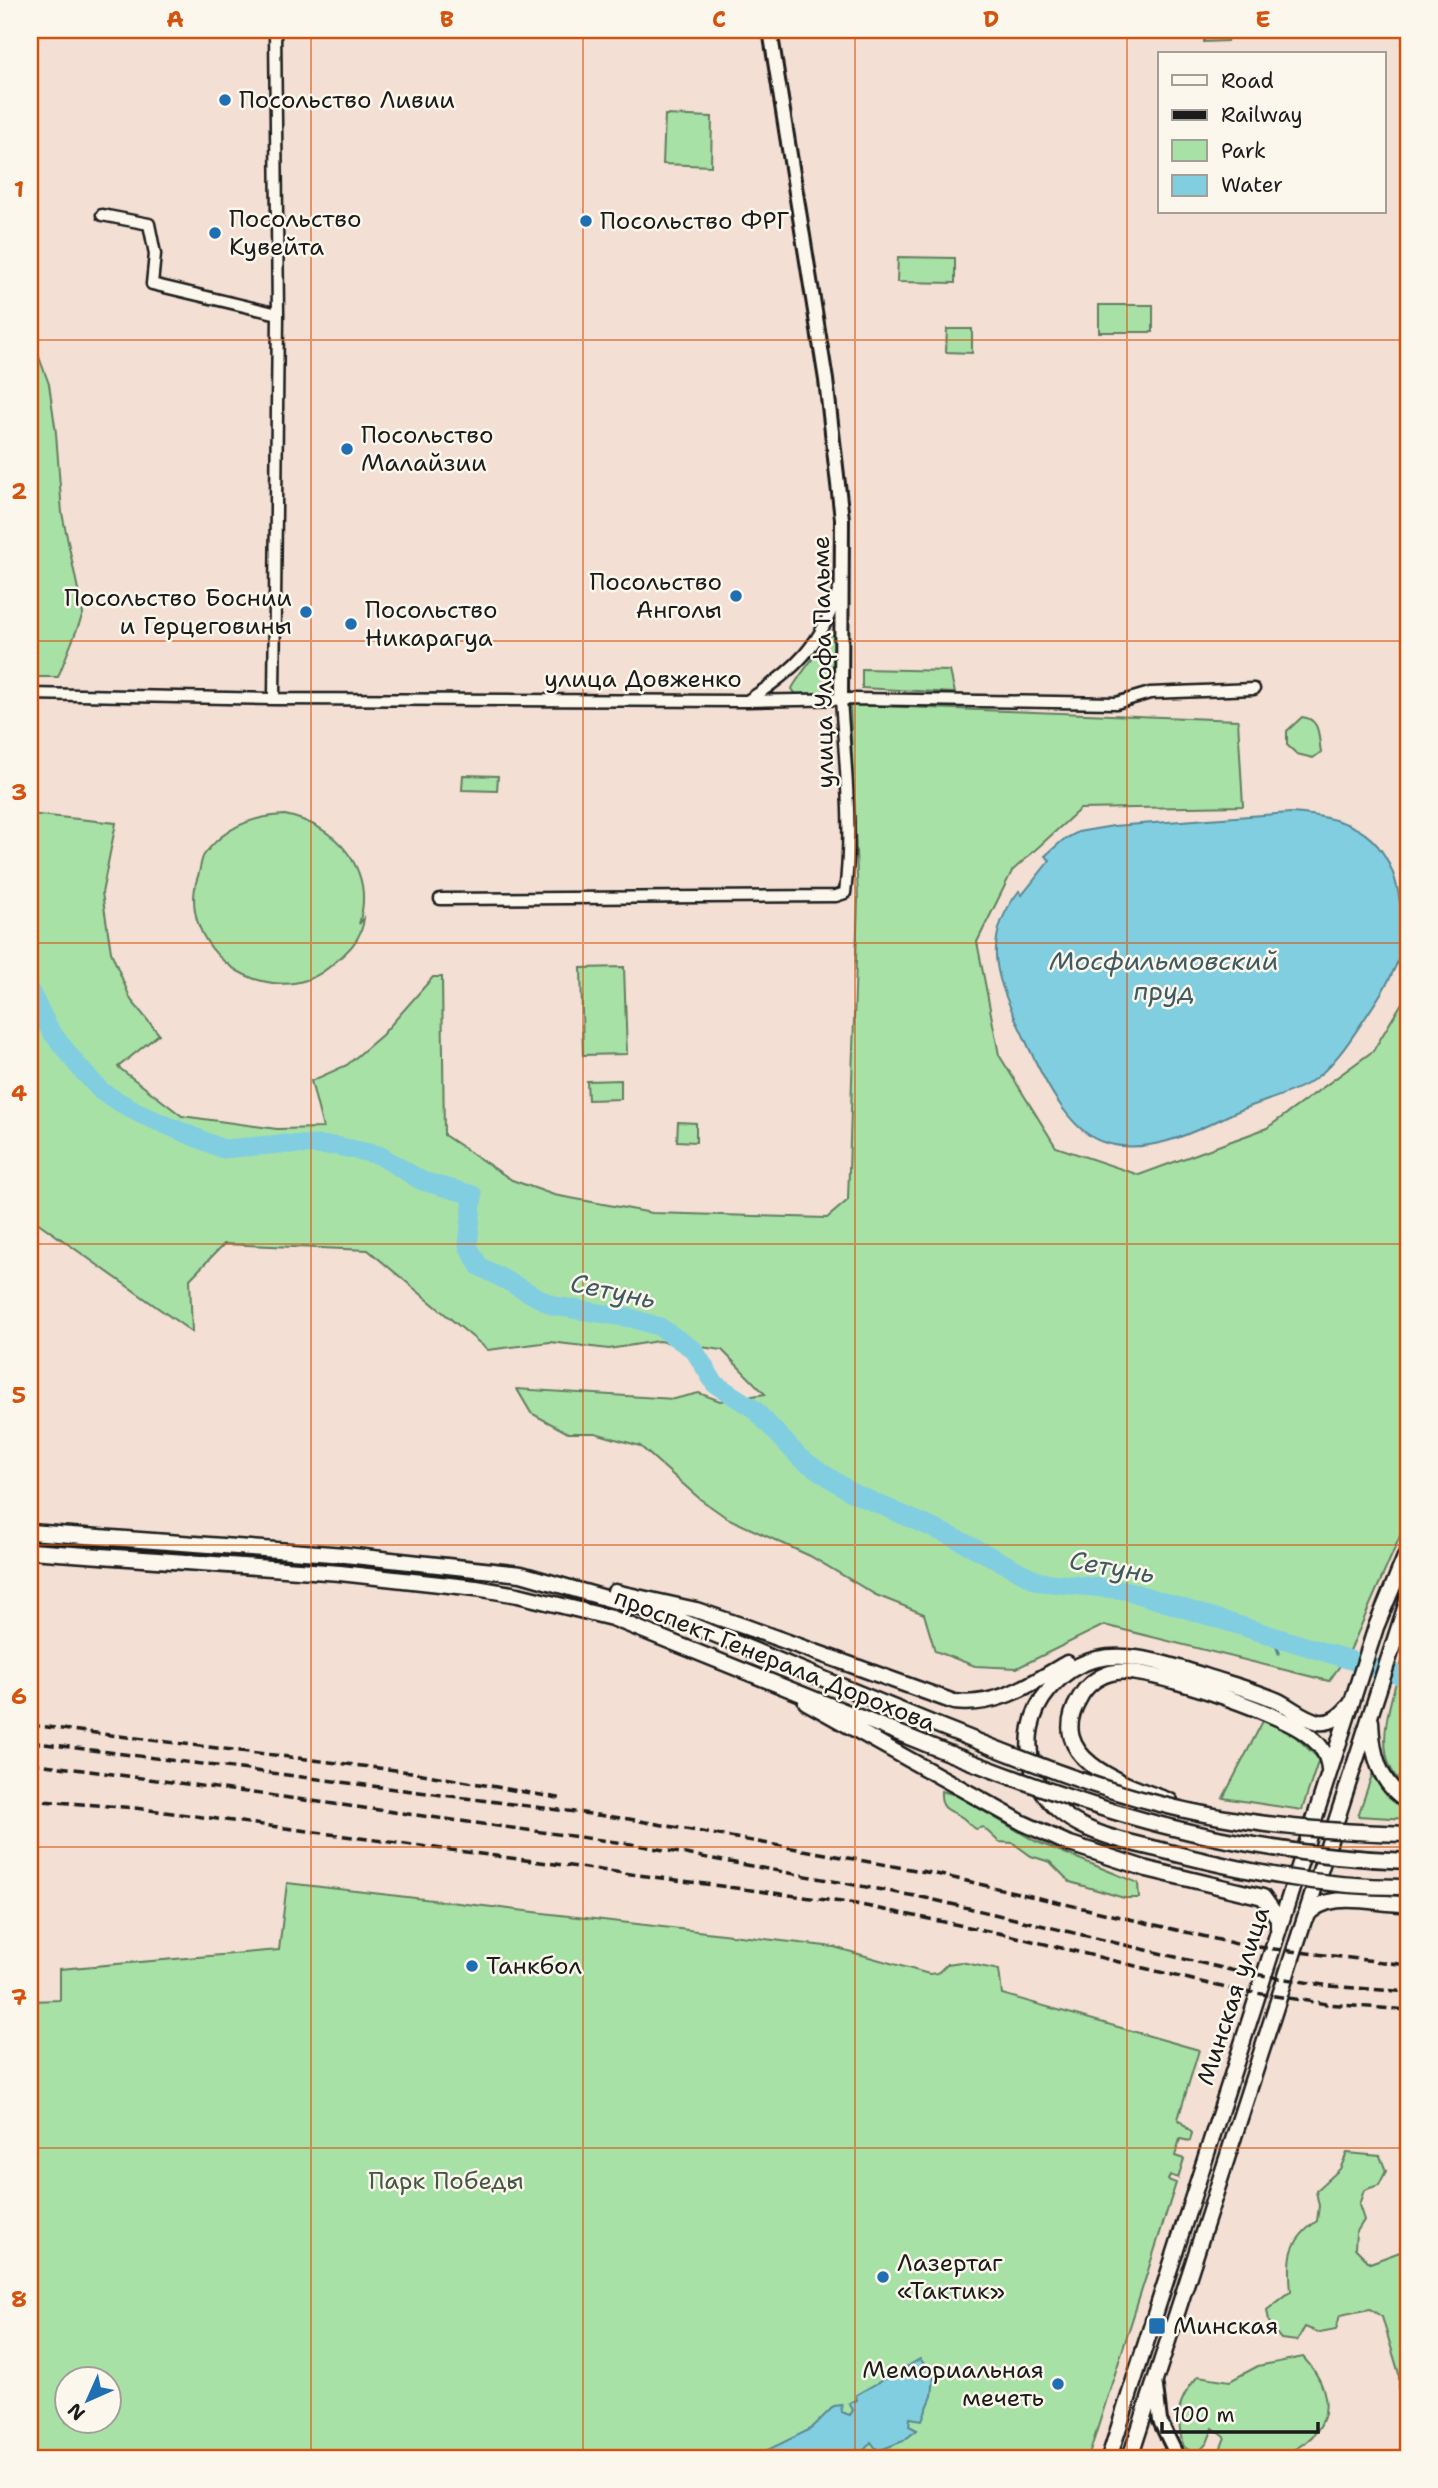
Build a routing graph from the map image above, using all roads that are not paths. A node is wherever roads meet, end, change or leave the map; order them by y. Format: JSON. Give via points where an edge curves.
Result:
{"nodes":[{"id":1,"x":275,"y":30,"type":"edge"},
{"id":2,"x":769,"y":30,"type":"edge"},
{"id":3,"x":102,"y":215,"type":"dead end"},
{"id":4,"x":278,"y":314,"type":"junction"},
{"id":5,"x":843,"y":574,"type":"junction"},
{"id":6,"x":1254,"y":689,"type":"dead end"},
{"id":7,"x":30,"y":694,"type":"edge"},
{"id":8,"x":274,"y":699,"type":"junction"},
{"id":9,"x":841,"y":699,"type":"junction"},
{"id":10,"x":746,"y":701,"type":"junction"},
{"id":11,"x":440,"y":899,"type":"dead end"},
{"id":12,"x":30,"y":1532,"type":"edge"},
{"id":13,"x":1408,"y":1550,"type":"edge"},
{"id":14,"x":30,"y":1551,"type":"edge"},
{"id":15,"x":572,"y":1587,"type":"junction"},
{"id":16,"x":1408,"y":1599,"type":"edge"},
{"id":17,"x":1113,"y":1654,"type":"junction"},
{"id":18,"x":743,"y":1669,"type":"junction"},
{"id":19,"x":1352,"y":1701,"type":"junction"},
{"id":20,"x":1372,"y":1708,"type":"junction"},
{"id":21,"x":1330,"y":1775,"type":"junction"},
{"id":22,"x":1408,"y":1801,"type":"edge"},
{"id":23,"x":1202,"y":1813,"type":"junction"},
{"id":24,"x":1408,"y":1834,"type":"edge"},
{"id":25,"x":1408,"y":1861,"type":"edge"},
{"id":26,"x":1408,"y":1887,"type":"edge"},
{"id":27,"x":1408,"y":1904,"type":"edge"},
{"id":28,"x":1302,"y":1922,"type":"junction"},
{"id":29,"x":1278,"y":1930,"type":"junction"},
{"id":30,"x":1156,"y":2378,"type":"junction"},
{"id":31,"x":1109,"y":2458,"type":"edge"},
{"id":32,"x":1130,"y":2458,"type":"edge"},
{"id":33,"x":1147,"y":2458,"type":"edge"},
{"id":34,"x":1168,"y":2458,"type":"edge"},
{"id":35,"x":1178,"y":2458,"type":"edge"}],
"edges":[{"from":1,"to":4,"type":"street"},
{"from":2,"to":5,"type":"street","name":"улица Улофа Пальме","via":[[826,380],[842,519]]},
{"from":3,"to":4,"type":"street","via":[[149,223],[155,254],[152,284]]},
{"from":4,"to":8,"type":"street"},
{"from":5,"to":9,"type":"street","name":"улица Улофа Пальме"},
{"from":5,"to":10,"type":"street","via":[[812,646],[780,680]]},
{"from":6,"to":9,"type":"street","name":"улица Довженко","via":[[1150,693],[1116,703]]},
{"from":7,"to":8,"type":"street","name":"улица Довженко"},
{"from":8,"to":10,"type":"street","name":"улица Довженко"},
{"from":9,"to":10,"type":"street","name":"улица Довженко"},
{"from":9,"to":11,"type":"street","name":"улица Улофа Пальме","via":[[847,797],[845,893]]},
{"from":12,"to":15,"type":"main road","name":"проспект Генерала Дорохова","via":[[483,1568]]},
{"from":13,"to":19,"type":"main road","name":"Минская улица"},
{"from":14,"to":18,"type":"main road","name":"проспект Генерала Дорохова","via":[[341,1573],[477,1588],[612,1618]]},
{"from":15,"to":17,"type":"main road","via":[[635,1595],[696,1610],[954,1702],[995,1700],[1068,1663]]},
{"from":15,"to":23,"type":"main road","name":"проспект Генерала Дорохова","bridge":true,"via":[[672,1616],[934,1724],[1112,1790]]},
{"from":16,"to":20,"type":"main road","name":"Минская улица"},
{"from":17,"to":19,"type":"main road","via":[[1145,1658],[1210,1678],[1278,1701],[1321,1722],[1335,1719]]},
{"from":17,"to":26,"type":"main road","bridge":true,"via":[[1085,1662],[1054,1683],[1035,1713],[1029,1749],[1038,1784],[1060,1813],[1080,1826],[1127,1842],[1279,1877]]},
{"from":18,"to":25,"type":"main road","name":"проспект Генерала Дорохова","bridge":true,"via":[[1052,1794],[1183,1833],[1317,1855]]},
{"from":18,"to":29,"type":"main road","via":[[1067,1843],[1263,1897],[1278,1918]]},
{"from":19,"to":21,"type":"main road","name":"Минская улица"},
{"from":20,"to":22,"type":"main road","via":[[1371,1738],[1377,1765],[1395,1792]]},
{"from":20,"to":28,"type":"main road","name":"Минская улица"},
{"from":21,"to":23,"type":"main road","bridge":true,"via":[[1320,1746],[1288,1722],[1127,1671],[1100,1678],[1085,1690],[1075,1706],[1072,1724],[1074,1742],[1090,1765],[1108,1777]]},
{"from":21,"to":29,"type":"main road","name":"Минская улица"},
{"from":23,"to":24,"type":"main road","name":"проспект Генерала Дорохова","bridge":true,"via":[[1325,1830]]},
{"from":27,"to":28,"type":"main road","via":[[1330,1900],[1316,1906]]},
{"from":28,"to":30,"type":"main road","name":"Минская улица"},
{"from":29,"to":31,"type":"main road","name":"Минская улица"},
{"from":30,"to":32,"type":"main road","name":"Минская улица"},
{"from":30,"to":35,"type":"street","via":[[1160,2421]]},
{"from":33,"to":34,"type":"street"}]}
